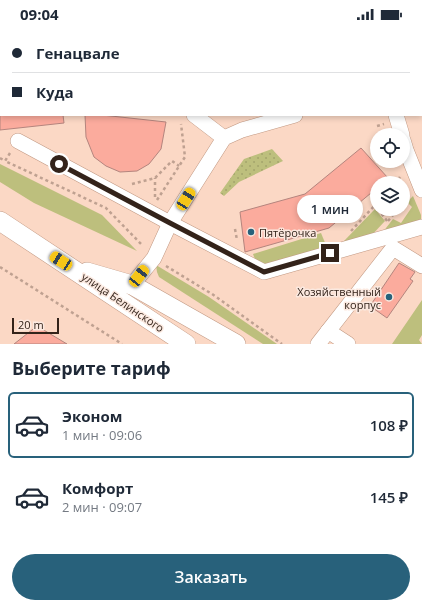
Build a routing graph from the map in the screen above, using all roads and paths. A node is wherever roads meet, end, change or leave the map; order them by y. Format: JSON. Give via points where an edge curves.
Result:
{"nodes":[{"id":1,"x":291,"y":116,"type":"edge"},
{"id":2,"x":396,"y":116,"type":"edge"},
{"id":3,"x":187,"y":117,"type":"edge"},
{"id":4,"x":400,"y":128,"type":"edge"},
{"id":5,"x":224,"y":138,"type":"junction"},
{"id":6,"x":18,"y":141,"type":"joint"},
{"id":7,"x":0,"y":158,"type":"edge"},
{"id":8,"x":410,"y":158,"type":"edge"},
{"id":9,"x":5,"y":161,"type":"junction"},
{"id":10,"x":179,"y":166,"type":"junction"},
{"id":11,"x":155,"y":178,"type":"junction"},
{"id":12,"x":127,"y":184,"type":"dead end"},
{"id":13,"x":422,"y":190,"type":"edge"},
{"id":14,"x":370,"y":210,"type":"edge"},
{"id":15,"x":383,"y":216,"type":"edge"},
{"id":16,"x":0,"y":221,"type":"edge"},
{"id":17,"x":387,"y":221,"type":"dead end"},
{"id":18,"x":170,"y":223,"type":"junction"},
{"id":19,"x":422,"y":226,"type":"edge"},
{"id":20,"x":350,"y":232,"type":"dead end"},
{"id":21,"x":154,"y":258,"type":"junction"},
{"id":22,"x":422,"y":266,"type":"edge"},
{"id":23,"x":0,"y":267,"type":"edge"},
{"id":24,"x":72,"y":268,"type":"junction"},
{"id":25,"x":132,"y":285,"type":"junction"},
{"id":26,"x":328,"y":331,"type":"junction"},
{"id":27,"x":122,"y":344,"type":"edge"},
{"id":28,"x":186,"y":344,"type":"edge"},
{"id":29,"x":236,"y":344,"type":"edge"},
{"id":30,"x":282,"y":344,"type":"edge"},
{"id":31,"x":318,"y":344,"type":"edge"},
{"id":32,"x":348,"y":344,"type":"edge"}],
"edges":[{"from":1,"to":5,"type":"street","via":[[242,130]]},
{"from":2,"to":4,"type":"street"},
{"from":3,"to":5,"type":"street"},
{"from":3,"to":10,"type":"path","via":[[185,157]]},
{"from":5,"to":18,"type":"street"},
{"from":6,"to":9,"type":"path"},
{"from":6,"to":18,"type":"street"},
{"from":7,"to":9,"type":"path"},
{"from":8,"to":13,"type":"street"},
{"from":9,"to":21,"type":"path","via":[[106,208]]},
{"from":10,"to":11,"type":"path","via":[[172,161]]},
{"from":10,"to":11,"type":"path","via":[[154,203]]},
{"from":11,"to":12,"type":"path"},
{"from":14,"to":20,"type":"path"},
{"from":15,"to":17,"type":"path"},
{"from":16,"to":24,"type":"main road","name":"улица Белинского"},
{"from":18,"to":19,"type":"street","via":[[264,272]]},
{"from":18,"to":21,"type":"street"},
{"from":21,"to":25,"type":"street"},
{"from":21,"to":30,"type":"path","via":[[212,294]]},
{"from":22,"to":26,"type":"street","via":[[393,248]]},
{"from":23,"to":27,"type":"path"},
{"from":24,"to":25,"type":"main road"},
{"from":24,"to":28,"type":"main road","name":"улица Белинского"},
{"from":25,"to":29,"type":"main road"},
{"from":26,"to":31,"type":"street"},
{"from":26,"to":32,"type":"street"}]}
